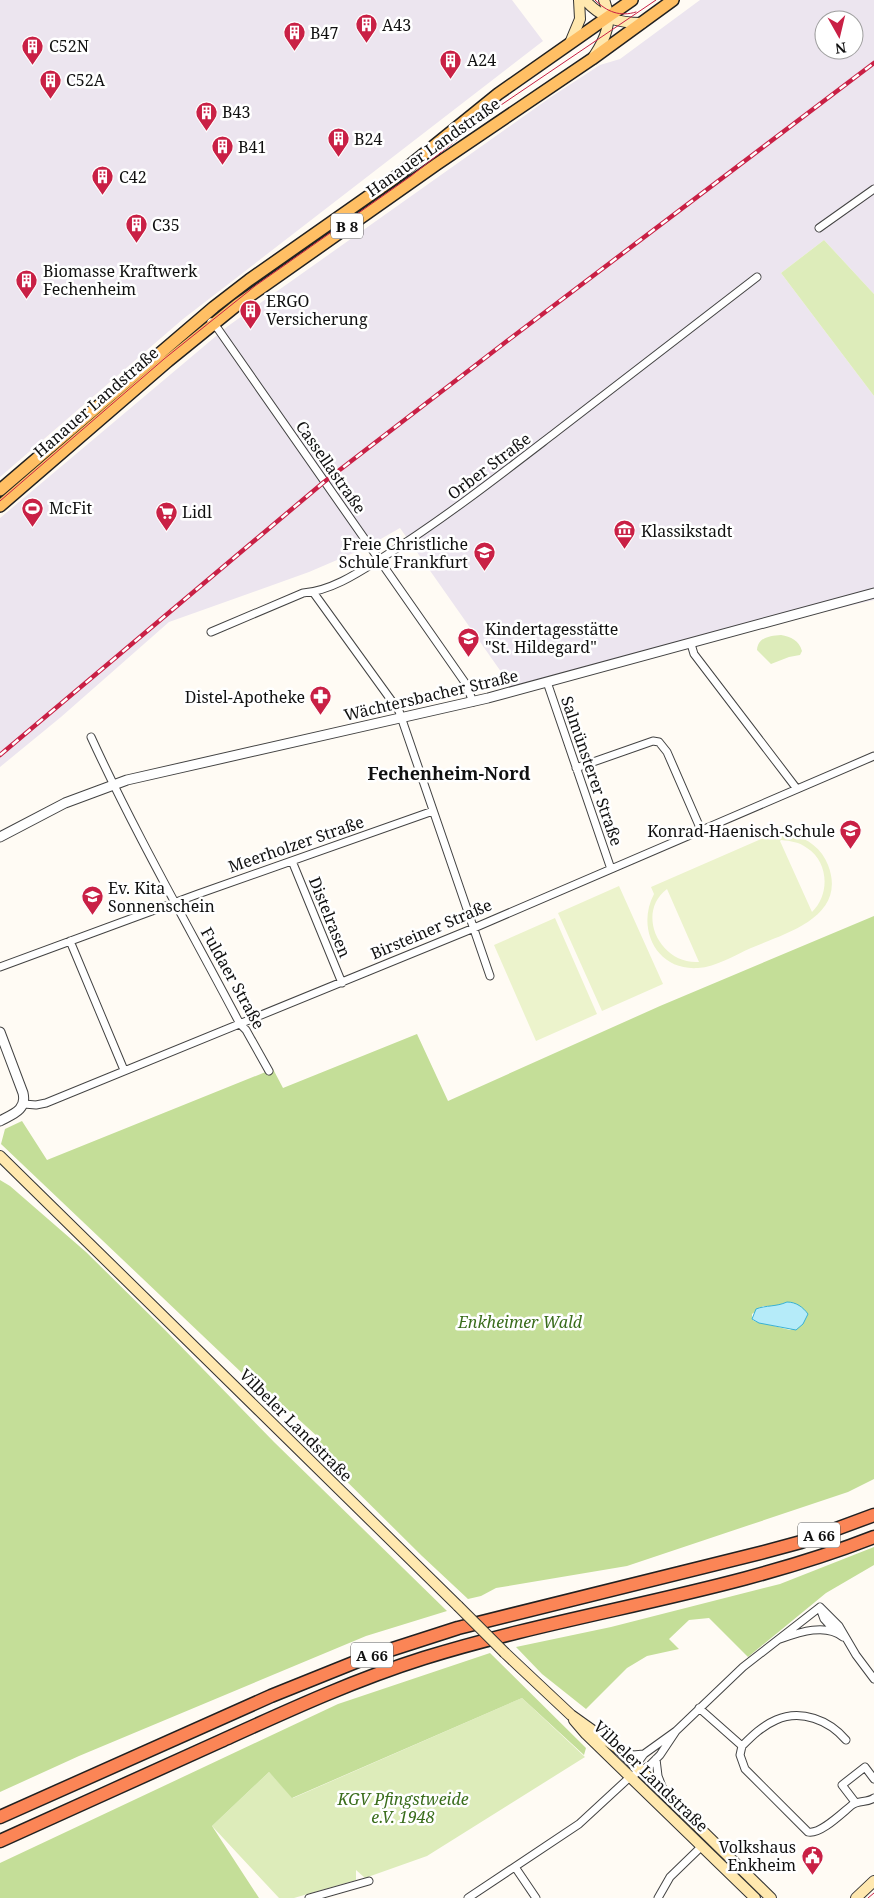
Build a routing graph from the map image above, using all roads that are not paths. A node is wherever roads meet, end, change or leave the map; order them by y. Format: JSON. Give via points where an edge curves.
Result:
{"nodes":[{"id":1,"x":579,"y":0,"type":"edge"},
{"id":2,"x":585,"y":0,"type":"edge"},
{"id":3,"x":604,"y":0,"type":"edge"},
{"id":4,"x":632,"y":0,"type":"edge"},
{"id":5,"x":673,"y":0,"type":"edge"},
{"id":6,"x":608,"y":18,"type":"junction"},
{"id":7,"x":642,"y":23,"type":"junction"},
{"id":8,"x":570,"y":44,"type":"junction"},
{"id":9,"x":592,"y":59,"type":"junction"},
{"id":10,"x":874,"y":190,"type":"edge"},
{"id":11,"x":819,"y":228,"type":"dead end"},
{"id":12,"x":756,"y":276,"type":"dead end"},
{"id":13,"x":194,"y":324,"type":"junction"},
{"id":14,"x":214,"y":324,"type":"junction"},
{"id":15,"x":0,"y":490,"type":"edge"},
{"id":16,"x":0,"y":506,"type":"edge"},
{"id":17,"x":378,"y":560,"type":"junction"},
{"id":18,"x":313,"y":592,"type":"junction"},
{"id":19,"x":874,"y":593,"type":"edge"},
{"id":20,"x":211,"y":632,"type":"dead end"},
{"id":21,"x":691,"y":644,"type":"junction"},
{"id":22,"x":547,"y":682,"type":"junction"},
{"id":23,"x":473,"y":702,"type":"junction"},
{"id":24,"x":401,"y":718,"type":"junction"},
{"id":25,"x":91,"y":737,"type":"dead end"},
{"id":26,"x":874,"y":756,"type":"edge"},
{"id":27,"x":576,"y":768,"type":"junction"},
{"id":28,"x":113,"y":785,"type":"junction"},
{"id":29,"x":797,"y":789,"type":"junction"},
{"id":30,"x":433,"y":811,"type":"junction"},
{"id":31,"x":701,"y":830,"type":"junction"},
{"id":32,"x":0,"y":838,"type":"edge"},
{"id":33,"x":292,"y":861,"type":"junction"},
{"id":34,"x":611,"y":869,"type":"junction"},
{"id":35,"x":176,"y":903,"type":"junction"},
{"id":36,"x":474,"y":928,"type":"junction"},
{"id":37,"x":70,"y":941,"type":"junction"},
{"id":38,"x":0,"y":967,"type":"edge"},
{"id":39,"x":490,"y":976,"type":"dead end"},
{"id":40,"x":342,"y":983,"type":"junction"},
{"id":41,"x":240,"y":1024,"type":"junction"},
{"id":42,"x":0,"y":1032,"type":"edge"},
{"id":43,"x":124,"y":1070,"type":"junction"},
{"id":44,"x":269,"y":1071,"type":"dead end"},
{"id":45,"x":24,"y":1104,"type":"junction"},
{"id":46,"x":0,"y":1121,"type":"edge"},
{"id":47,"x":0,"y":1156,"type":"edge"},
{"id":48,"x":874,"y":1515,"type":"edge"},
{"id":49,"x":874,"y":1537,"type":"edge"},
{"id":50,"x":820,"y":1607,"type":"junction"},
{"id":51,"x":835,"y":1631,"type":"junction"},
{"id":52,"x":845,"y":1638,"type":"junction"},
{"id":53,"x":773,"y":1642,"type":"junction"},
{"id":54,"x":874,"y":1678,"type":"edge"},
{"id":55,"x":699,"y":1708,"type":"junction"},
{"id":56,"x":570,"y":1715,"type":"junction"},
{"id":57,"x":676,"y":1731,"type":"junction"},
{"id":58,"x":846,"y":1740,"type":"dead end"},
{"id":59,"x":742,"y":1746,"type":"junction"},
{"id":60,"x":620,"y":1750,"type":"junction"},
{"id":61,"x":644,"y":1754,"type":"junction"},
{"id":62,"x":656,"y":1759,"type":"junction"},
{"id":63,"x":638,"y":1768,"type":"junction"},
{"id":64,"x":630,"y":1778,"type":"junction"},
{"id":65,"x":874,"y":1779,"type":"edge"},
{"id":66,"x":668,"y":1798,"type":"junction"},
{"id":67,"x":874,"y":1798,"type":"edge"},
{"id":68,"x":855,"y":1802,"type":"junction"},
{"id":69,"x":0,"y":1817,"type":"edge"},
{"id":70,"x":0,"y":1841,"type":"edge"},
{"id":71,"x":702,"y":1846,"type":"junction"},
{"id":72,"x":515,"y":1867,"type":"junction"},
{"id":73,"x":369,"y":1881,"type":"dead end"},
{"id":74,"x":874,"y":1881,"type":"edge"},
{"id":75,"x":309,"y":1898,"type":"edge"},
{"id":76,"x":468,"y":1898,"type":"edge"},
{"id":77,"x":536,"y":1898,"type":"edge"},
{"id":78,"x":658,"y":1898,"type":"edge"},
{"id":79,"x":755,"y":1898,"type":"edge"},
{"id":80,"x":771,"y":1898,"type":"edge"},
{"id":81,"x":856,"y":1898,"type":"edge"}],
"edges":[{"from":1,"to":8,"type":"main road","via":[[580,19]]},
{"from":2,"to":6,"type":"main road"},
{"from":3,"to":6,"type":"main road"},
{"from":4,"to":6,"type":"main road","name":"Hanauer Landstraße","number":"B 8"},
{"from":5,"to":7,"type":"main road","name":"Hanauer Landstraße","number":"B 8"},
{"from":6,"to":7,"type":"main road"},
{"from":6,"to":8,"type":"main road","name":"Hanauer Landstraße","number":"B 8"},
{"from":6,"to":9,"type":"main road","via":[[606,34]]},
{"from":7,"to":9,"type":"main road","name":"Hanauer Landstraße","number":"B 8"},
{"from":8,"to":13,"type":"main road","name":"Hanauer Landstraße","number":"B 8","via":[[478,109],[393,179],[250,280]]},
{"from":9,"to":14,"type":"main road","name":"Hanauer Landstraße","number":"B 8","via":[[347,226]]},
{"from":10,"to":11,"type":"street"},
{"from":12,"to":17,"type":"street","name":"Orber Straße","via":[[472,497]]},
{"from":13,"to":14,"type":"street","via":[[203,321]]},
{"from":13,"to":15,"type":"main road","name":"Hanauer Landstraße","number":"B 8"},
{"from":14,"to":16,"type":"main road","name":"Hanauer Landstraße","number":"B 8"},
{"from":14,"to":17,"type":"street","name":"Cassellastraße"},
{"from":17,"to":18,"type":"street","name":"Orber Straße"},
{"from":17,"to":23,"type":"street","name":"Cassellastraße","via":[[466,684]]},
{"from":18,"to":20,"type":"street","name":"Orber Straße","via":[[303,593]]},
{"from":18,"to":24,"type":"street"},
{"from":19,"to":21,"type":"street","name":"Wächtersbacher Straße"},
{"from":21,"to":22,"type":"street","name":"Wächtersbacher Straße"},
{"from":21,"to":29,"type":"street","via":[[694,654]]},
{"from":22,"to":23,"type":"street","name":"Wächtersbacher Straße"},
{"from":22,"to":27,"type":"street","name":"Salmünsterer Straße"},
{"from":23,"to":24,"type":"street","name":"Wächtersbacher Straße"},
{"from":24,"to":28,"type":"street","name":"Wächtersbacher Straße","via":[[152,773]]},
{"from":24,"to":30,"type":"street"},
{"from":25,"to":28,"type":"street","name":"Fuldaer Straße"},
{"from":26,"to":29,"type":"street","name":"Birsteiner Straße"},
{"from":27,"to":31,"type":"street","via":[[653,741],[659,742],[667,752]]},
{"from":27,"to":34,"type":"street","name":"Salmünsterer Straße"},
{"from":28,"to":32,"type":"street","name":"Wächtersbacher Straße","via":[[65,803]]},
{"from":28,"to":35,"type":"street","name":"Fuldaer Straße"},
{"from":29,"to":31,"type":"street","name":"Birsteiner Straße"},
{"from":30,"to":33,"type":"street","name":"Meerholzer Straße"},
{"from":30,"to":36,"type":"street"},
{"from":31,"to":34,"type":"street","name":"Birsteiner Straße"},
{"from":33,"to":35,"type":"street","name":"Meerholzer Straße"},
{"from":33,"to":40,"type":"street","name":"Distelrasen"},
{"from":34,"to":36,"type":"street","name":"Birsteiner Straße"},
{"from":35,"to":37,"type":"street","name":"Meerholzer Straße"},
{"from":35,"to":41,"type":"street","name":"Fuldaer Straße"},
{"from":36,"to":39,"type":"street"},
{"from":36,"to":40,"type":"street","name":"Birsteiner Straße"},
{"from":37,"to":38,"type":"street","name":"Meerholzer Straße"},
{"from":37,"to":43,"type":"street"},
{"from":40,"to":41,"type":"street","name":"Birsteiner Straße"},
{"from":41,"to":43,"type":"street","name":"Birsteiner Straße"},
{"from":41,"to":44,"type":"street","name":"Fuldaer Straße"},
{"from":42,"to":45,"type":"street","via":[[23,1092]]},
{"from":43,"to":45,"type":"street","name":"Birsteiner Straße","via":[[41,1104]]},
{"from":45,"to":46,"type":"street","via":[[20,1111]]},
{"from":47,"to":56,"type":"main road","name":"Vilbeler Landstraße","bridge":true},
{"from":48,"to":69,"type":"highway","number":"A 66","via":[[773,1550],[458,1628],[368,1657],[271,1696]]},
{"from":49,"to":70,"type":"highway","number":"A 66","via":[[746,1578],[537,1627],[424,1658],[281,1713]]},
{"from":50,"to":51,"type":"street","via":[[824,1619]]},
{"from":50,"to":52,"type":"street","via":[[839,1626]]},
{"from":50,"to":53,"type":"street"},
{"from":51,"to":52,"type":"street"},
{"from":51,"to":53,"type":"street","via":[[806,1631]]},
{"from":52,"to":54,"type":"street"},
{"from":53,"to":55,"type":"street"},
{"from":55,"to":57,"type":"street"},
{"from":55,"to":59,"type":"street"},
{"from":56,"to":60,"type":"main road","name":"Vilbeler Landstraße"},
{"from":56,"to":64,"type":"main road","name":"Vilbeler Landstraße"},
{"from":57,"to":61,"type":"street"},
{"from":57,"to":62,"type":"street"},
{"from":58,"to":59,"type":"street","via":[[823,1722],[795,1716],[765,1726]]},
{"from":59,"to":68,"type":"street","via":[[740,1755],[746,1769],[808,1832],[817,1832]]},
{"from":60,"to":61,"type":"street","via":[[633,1755]]},
{"from":60,"to":63,"type":"main road","name":"Vilbeler Landstraße"},
{"from":61,"to":63,"type":"street"},
{"from":62,"to":63,"type":"street"},
{"from":62,"to":66,"type":"street","via":[[658,1776]]},
{"from":63,"to":64,"type":"street"},
{"from":63,"to":66,"type":"main road","name":"Vilbeler Landstraße"},
{"from":64,"to":71,"type":"main road","name":"Vilbeler Landstraße"},
{"from":64,"to":72,"type":"street","via":[[579,1824]]},
{"from":65,"to":68,"type":"street","via":[[865,1767],[842,1785]]},
{"from":66,"to":80,"type":"main road","name":"Vilbeler Landstraße"},
{"from":67,"to":68,"type":"street"},
{"from":71,"to":78,"type":"street","via":[[670,1877]]},
{"from":71,"to":79,"type":"main road","name":"Vilbeler Landstraße"},
{"from":72,"to":76,"type":"street"},
{"from":72,"to":77,"type":"street"},
{"from":73,"to":75,"type":"street"},
{"from":74,"to":81,"type":"main road"}]}
